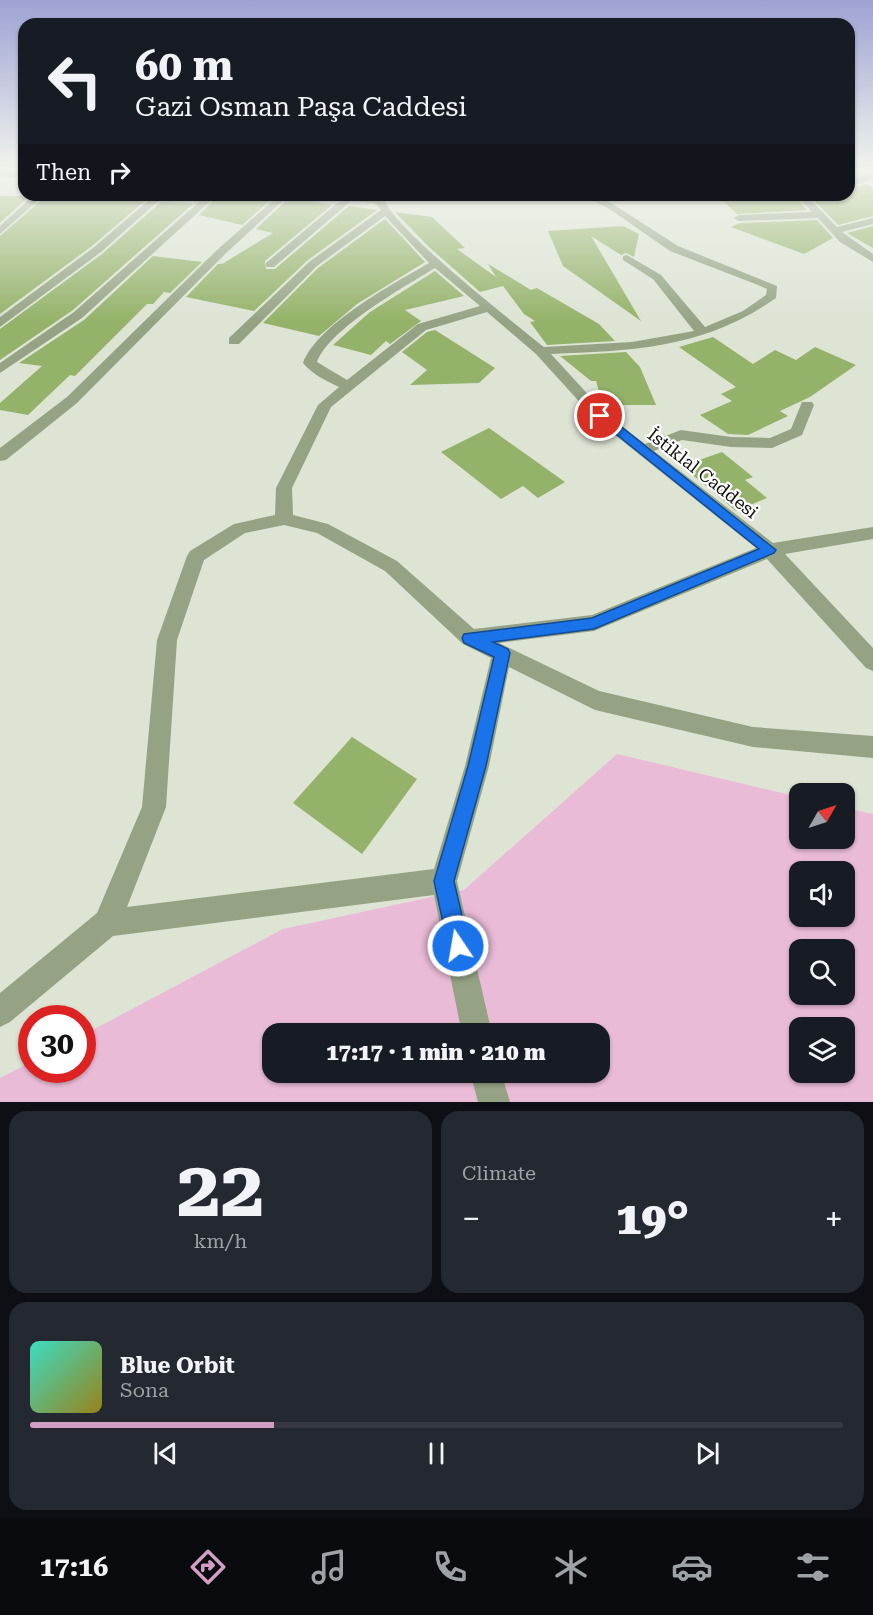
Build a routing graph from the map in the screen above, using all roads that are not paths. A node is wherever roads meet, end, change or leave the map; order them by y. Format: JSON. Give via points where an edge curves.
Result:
{"nodes":[{"id":1,"x":13,"y":219,"type":"edge"},
{"id":2,"x":132,"y":219,"type":"edge"},
{"id":3,"x":185,"y":219,"type":"edge"},
{"id":4,"x":257,"y":219,"type":"edge"},
{"id":5,"x":324,"y":219,"type":"edge"},
{"id":6,"x":362,"y":219,"type":"edge"},
{"id":7,"x":397,"y":219,"type":"edge"},
{"id":8,"x":634,"y":219,"type":"edge"},
{"id":9,"x":824,"y":219,"type":"edge"},
{"id":10,"x":873,"y":221,"type":"edge"},
{"id":11,"x":835,"y":230,"type":"junction"},
{"id":12,"x":0,"y":231,"type":"edge"},
{"id":13,"x":627,"y":258,"type":"dead end"},
{"id":14,"x":873,"y":259,"type":"edge"},
{"id":15,"x":436,"y":263,"type":"junction"},
{"id":16,"x":270,"y":265,"type":"dead end"},
{"id":17,"x":489,"y":307,"type":"junction"},
{"id":18,"x":0,"y":323,"type":"edge"},
{"id":19,"x":702,"y":332,"type":"junction"},
{"id":20,"x":234,"y":341,"type":"dead end"},
{"id":21,"x":541,"y":351,"type":"junction"},
{"id":22,"x":0,"y":369,"type":"edge"},
{"id":23,"x":348,"y":386,"type":"junction"},
{"id":24,"x":807,"y":405,"type":"dead end"},
{"id":25,"x":643,"y":450,"type":"junction"},
{"id":26,"x":0,"y":456,"type":"edge"},
{"id":27,"x":284,"y":519,"type":"junction"},
{"id":28,"x":873,"y":533,"type":"edge"},
{"id":29,"x":770,"y":550,"type":"junction"},
{"id":30,"x":470,"y":638,"type":"junction"},
{"id":31,"x":502,"y":653,"type":"junction"},
{"id":32,"x":873,"y":662,"type":"edge"},
{"id":33,"x":873,"y":747,"type":"edge"},
{"id":34,"x":444,"y":881,"type":"junction"},
{"id":35,"x":106,"y":922,"type":"junction"},
{"id":36,"x":0,"y":1012,"type":"edge"},
{"id":37,"x":475,"y":1023,"type":"edge"},
{"id":38,"x":488,"y":1083,"type":"edge"},
{"id":39,"x":494,"y":1102,"type":"edge"}],
"edges":[{"from":1,"to":12,"type":"street"},
{"from":2,"to":18,"type":"street"},
{"from":3,"to":22,"type":"street","via":[[78,315]]},
{"from":4,"to":26,"type":"street","via":[[72,400]]},
{"from":5,"to":16,"type":"street"},
{"from":6,"to":20,"type":"street"},
{"from":7,"to":15,"type":"street","name":"İstiklal Caddesi"},
{"from":8,"to":19,"type":"street","via":[[686,255],[751,275],[773,288],[772,296],[760,306]]},
{"from":9,"to":11,"type":"street"},
{"from":10,"to":11,"type":"street"},
{"from":11,"to":14,"type":"street"},
{"from":13,"to":19,"type":"street","via":[[657,277]]},
{"from":15,"to":17,"type":"street","name":"İstiklal Caddesi"},
{"from":15,"to":23,"type":"street","via":[[371,302],[315,349],[310,363]]},
{"from":17,"to":21,"type":"street","name":"İstiklal Caddesi"},
{"from":17,"to":23,"type":"street","via":[[422,327]]},
{"from":19,"to":21,"type":"street","via":[[682,339],[627,346]]},
{"from":21,"to":25,"type":"street","name":"İstiklal Caddesi","via":[[600,416]]},
{"from":23,"to":27,"type":"street","via":[[325,405],[284,488]]},
{"from":24,"to":25,"type":"street","via":[[797,432],[772,443],[681,435]]},
{"from":25,"to":29,"type":"street","name":"İstiklal Caddesi"},
{"from":27,"to":30,"type":"street","via":[[322,528],[391,566]]},
{"from":27,"to":35,"type":"street","via":[[240,528],[196,556],[167,640],[153,807]]},
{"from":28,"to":29,"type":"street"},
{"from":29,"to":30,"type":"street","via":[[594,623]]},
{"from":29,"to":32,"type":"street","name":"İstiklal Caddesi"},
{"from":30,"to":31,"type":"street"},
{"from":31,"to":33,"type":"street","via":[[596,700],[753,737]]},
{"from":31,"to":34,"type":"street","via":[[477,766]]},
{"from":34,"to":35,"type":"street"},
{"from":34,"to":37,"type":"street"},
{"from":35,"to":36,"type":"street"},
{"from":38,"to":39,"type":"street"}]}
